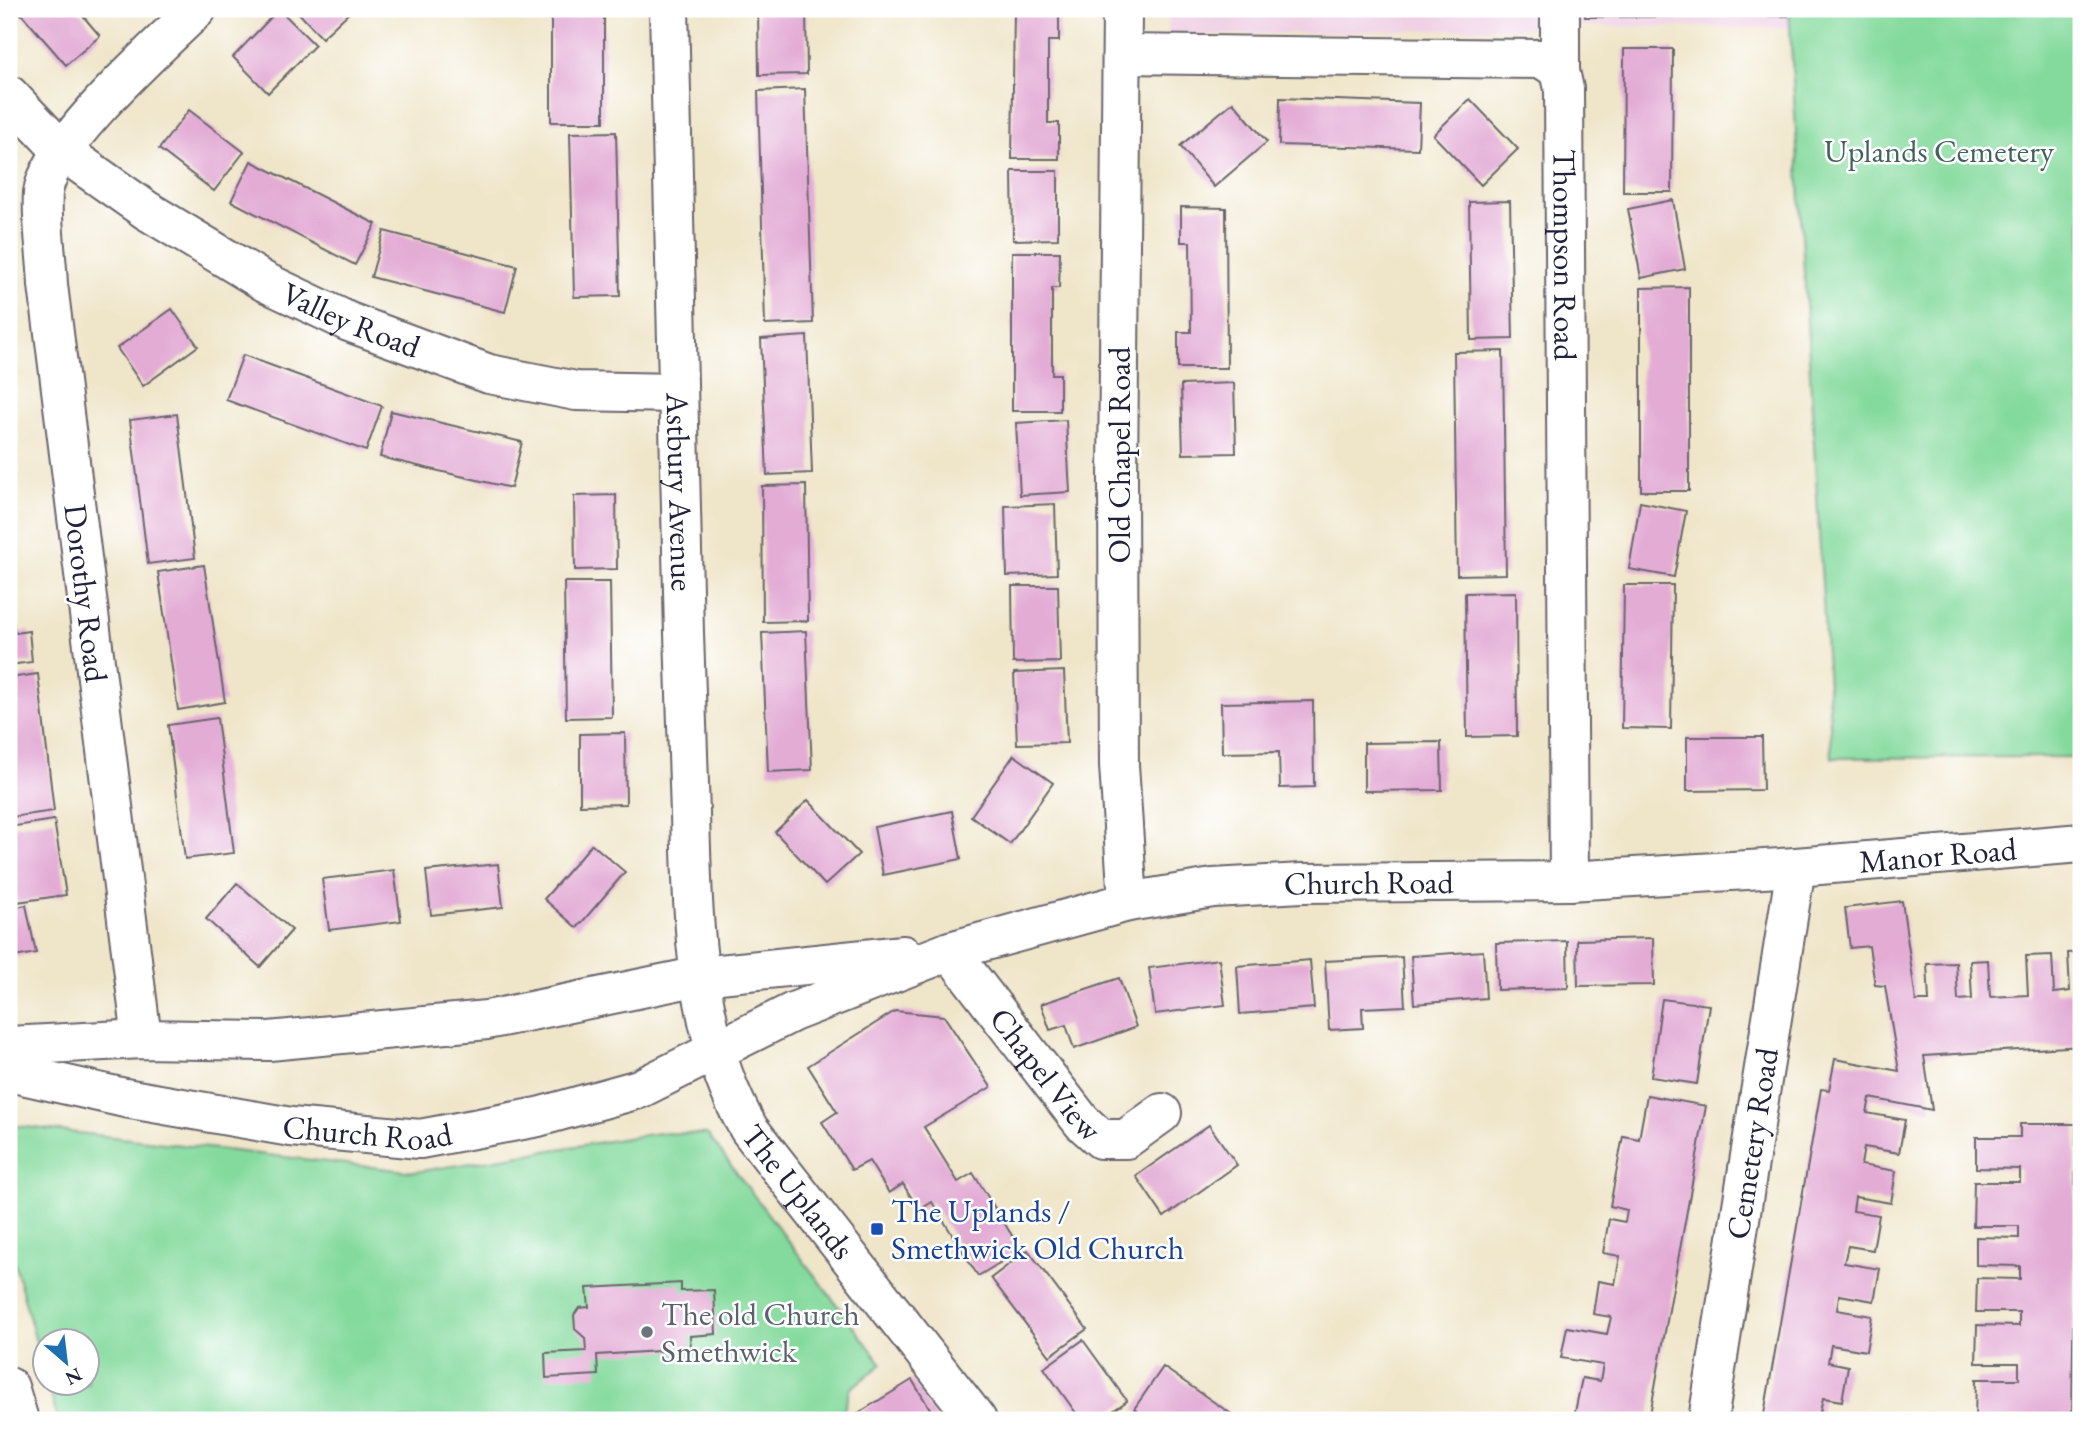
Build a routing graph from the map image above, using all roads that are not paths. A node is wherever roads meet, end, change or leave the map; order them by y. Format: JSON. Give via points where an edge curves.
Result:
{"nodes":[{"id":1,"x":197,"y":9,"type":"edge"},
{"id":2,"x":669,"y":9,"type":"edge"},
{"id":3,"x":1122,"y":9,"type":"edge"},
{"id":4,"x":1560,"y":9,"type":"edge"},
{"id":5,"x":1122,"y":54,"type":"junction"},
{"id":6,"x":1560,"y":71,"type":"junction"},
{"id":7,"x":9,"y":95,"type":"edge"},
{"id":8,"x":62,"y":150,"type":"junction"},
{"id":9,"x":677,"y":393,"type":"junction"},
{"id":10,"x":2081,"y":843,"type":"edge"},
{"id":11,"x":1796,"y":867,"type":"junction"},
{"id":12,"x":1569,"y":880,"type":"junction"},
{"id":13,"x":1128,"y":902,"type":"junction"},
{"id":14,"x":950,"y":951,"type":"junction"},
{"id":15,"x":700,"y":976,"type":"junction"},
{"id":16,"x":142,"y":1039,"type":"junction"},
{"id":17,"x":9,"y":1046,"type":"edge"},
{"id":18,"x":715,"y":1051,"type":"junction"},
{"id":19,"x":9,"y":1072,"type":"edge"},
{"id":20,"x":1162,"y":1113,"type":"dead end"},
{"id":21,"x":9,"y":1387,"type":"edge"},
{"id":22,"x":19,"y":1420,"type":"edge"},
{"id":23,"x":977,"y":1420,"type":"edge"},
{"id":24,"x":1708,"y":1420,"type":"edge"}],
"edges":[{"from":1,"to":8,"type":"street"},
{"from":2,"to":9,"type":"street","name":"Astbury Avenue"},
{"from":3,"to":5,"type":"street","name":"Old Chapel Road"},
{"from":4,"to":6,"type":"street","name":"Thompson Road"},
{"from":5,"to":6,"type":"street","via":[[1543,59]]},
{"from":5,"to":13,"type":"street","name":"Old Chapel Road","via":[[1119,751]]},
{"from":6,"to":12,"type":"street","name":"Thompson Road","via":[[1564,89]]},
{"from":7,"to":8,"type":"street","name":"Valley Road"},
{"from":8,"to":9,"type":"street","name":"Valley Road","via":[[146,210],[265,282],[349,322],[489,374],[576,391]]},
{"from":8,"to":16,"type":"street","name":"Dorothy Road","via":[[43,191],[48,285]]},
{"from":9,"to":15,"type":"street","name":"Astbury Avenue","via":[[691,859]]},
{"from":10,"to":11,"type":"street","name":"Manor Road"},
{"from":11,"to":12,"type":"street","name":"Church Road"},
{"from":11,"to":24,"type":"street","name":"Cemetery Road"},
{"from":12,"to":13,"type":"street","name":"Church Road","via":[[1302,883],[1225,887]]},
{"from":13,"to":14,"type":"street","name":"Church Road"},
{"from":14,"to":15,"type":"street","name":"Church Road"},
{"from":14,"to":18,"type":"street","name":"Church Road","via":[[793,1012]]},
{"from":14,"to":20,"type":"street","name":"Chapel View","via":[[1082,1122],[1101,1139],[1126,1139]]},
{"from":15,"to":16,"type":"street","name":"Church Road","via":[[487,1020],[268,1041]]},
{"from":15,"to":18,"type":"street"},
{"from":16,"to":17,"type":"street","name":"Church Road"},
{"from":18,"to":19,"type":"street","name":"Church Road","via":[[639,1089],[538,1117],[420,1139],[291,1127]]},
{"from":18,"to":23,"type":"street","name":"The Uplands","via":[[749,1129]]},
{"from":21,"to":22,"type":"street"}]}
